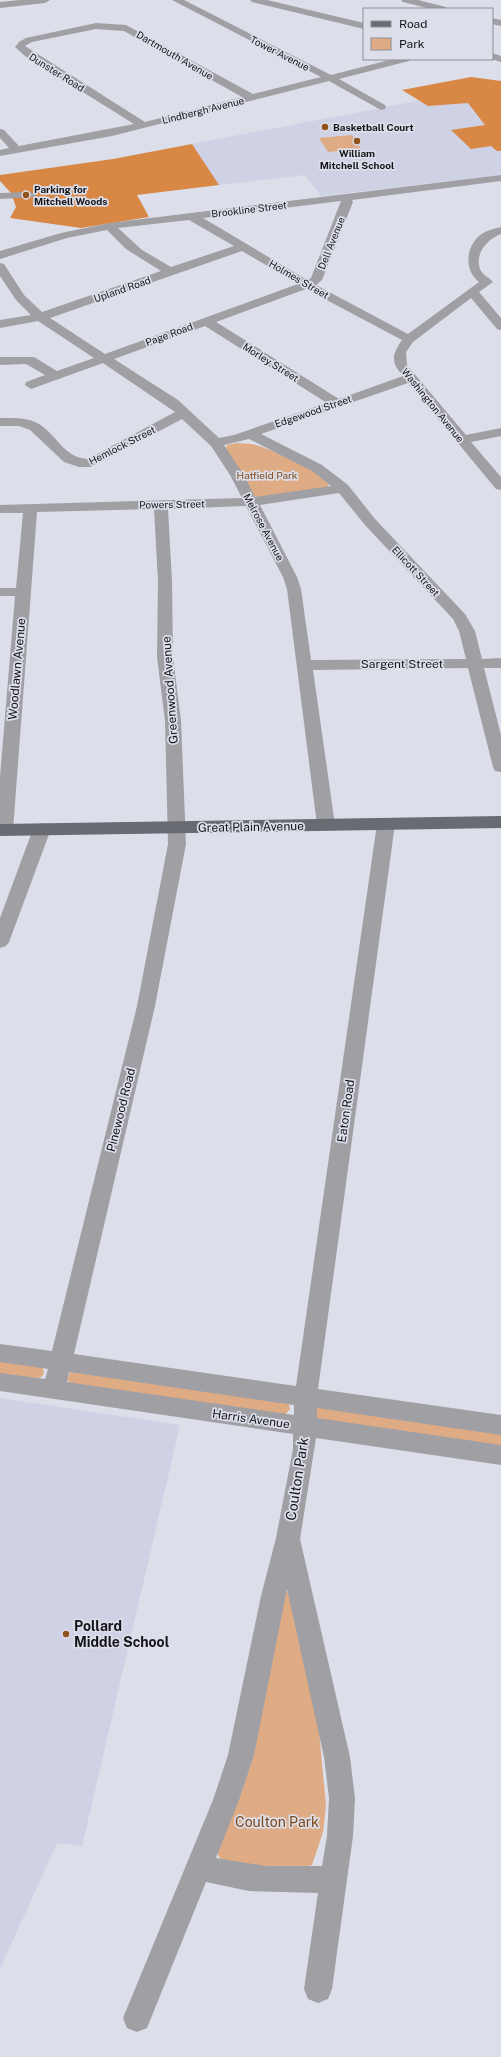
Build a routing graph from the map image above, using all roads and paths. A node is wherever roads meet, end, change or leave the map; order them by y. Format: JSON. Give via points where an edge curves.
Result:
{"nodes":[{"id":1,"x":45,"y":0,"type":"edge"},
{"id":2,"x":177,"y":0,"type":"edge"},
{"id":3,"x":255,"y":0,"type":"edge"},
{"id":4,"x":406,"y":0,"type":"edge"},
{"id":5,"x":23,"y":1,"type":"edge"},
{"id":6,"x":0,"y":5,"type":"edge"},
{"id":7,"x":439,"y":8,"type":"edge"},
{"id":8,"x":96,"y":26,"type":"joint"},
{"id":9,"x":363,"y":26,"type":"edge"},
{"id":10,"x":401,"y":60,"type":"edge"},
{"id":11,"x":330,"y":78,"type":"junction"},
{"id":12,"x":250,"y":98,"type":"junction"},
{"id":13,"x":381,"y":107,"type":"dead end"},
{"id":14,"x":143,"y":125,"type":"junction"},
{"id":15,"x":0,"y":132,"type":"edge"},
{"id":16,"x":17,"y":150,"type":"junction"},
{"id":17,"x":0,"y":153,"type":"edge"},
{"id":18,"x":501,"y":178,"type":"edge"},
{"id":19,"x":30,"y":195,"type":"dead end"},
{"id":20,"x":0,"y":196,"type":"edge"},
{"id":21,"x":345,"y":197,"type":"junction"},
{"id":22,"x":191,"y":216,"type":"junction"},
{"id":23,"x":110,"y":226,"type":"junction"},
{"id":24,"x":501,"y":230,"type":"edge"},
{"id":25,"x":242,"y":247,"type":"junction"},
{"id":26,"x":0,"y":255,"type":"edge"},
{"id":27,"x":0,"y":267,"type":"edge"},
{"id":28,"x":171,"y":272,"type":"junction"},
{"id":29,"x":501,"y":277,"type":"edge"},
{"id":30,"x":487,"y":282,"type":"junction"},
{"id":31,"x":308,"y":285,"type":"junction"},
{"id":32,"x":472,"y":291,"type":"junction"},
{"id":33,"x":40,"y":317,"type":"junction"},
{"id":34,"x":205,"y":322,"type":"junction"},
{"id":35,"x":0,"y":324,"type":"edge"},
{"id":36,"x":501,"y":326,"type":"edge"},
{"id":37,"x":409,"y":339,"type":"junction"},
{"id":38,"x":104,"y":358,"type":"junction"},
{"id":39,"x":0,"y":361,"type":"edge"},
{"id":40,"x":55,"y":376,"type":"junction"},
{"id":41,"x":411,"y":378,"type":"junction"},
{"id":42,"x":31,"y":385,"type":"dead end"},
{"id":43,"x":337,"y":403,"type":"junction"},
{"id":44,"x":184,"y":412,"type":"junction"},
{"id":45,"x":0,"y":422,"type":"edge"},
{"id":46,"x":501,"y":432,"type":"edge"},
{"id":47,"x":250,"y":434,"type":"junction"},
{"id":48,"x":461,"y":440,"type":"junction"},
{"id":49,"x":216,"y":443,"type":"junction"},
{"id":50,"x":501,"y":486,"type":"edge"},
{"id":51,"x":344,"y":488,"type":"junction"},
{"id":52,"x":251,"y":502,"type":"junction"},
{"id":53,"x":161,"y":504,"type":"junction"},
{"id":54,"x":30,"y":508,"type":"junction"},
{"id":55,"x":0,"y":509,"type":"edge"},
{"id":56,"x":0,"y":592,"type":"edge"},
{"id":57,"x":23,"y":592,"type":"junction"},
{"id":58,"x":475,"y":663,"type":"junction"},
{"id":59,"x":501,"y":663,"type":"edge"},
{"id":60,"x":304,"y":664,"type":"junction"},
{"id":61,"x":7,"y":706,"type":"edge"},
{"id":62,"x":501,"y":767,"type":"edge"},
{"id":63,"x":501,"y":822,"type":"edge"},
{"id":64,"x":386,"y":824,"type":"junction"},
{"id":65,"x":326,"y":825,"type":"junction"},
{"id":66,"x":178,"y":828,"type":"junction"},
{"id":67,"x":42,"y":829,"type":"junction"},
{"id":68,"x":2,"y":830,"type":"edge"},
{"id":69,"x":0,"y":942,"type":"edge"},
{"id":70,"x":0,"y":1353,"type":"edge"},
{"id":71,"x":60,"y":1362,"type":"junction"},
{"id":72,"x":0,"y":1382,"type":"edge"},
{"id":73,"x":54,"y":1390,"type":"junction"},
{"id":74,"x":306,"y":1397,"type":"junction"},
{"id":75,"x":501,"y":1425,"type":"edge"},
{"id":76,"x":305,"y":1426,"type":"junction"},
{"id":77,"x":501,"y":1455,"type":"edge"},
{"id":78,"x":288,"y":1538,"type":"junction"},
{"id":79,"x":200,"y":1866,"type":"junction"},
{"id":80,"x":333,"y":1879,"type":"junction"},
{"id":81,"x":318,"y":1989,"type":"dead end"},
{"id":82,"x":137,"y":2018,"type":"dead end"}],
"edges":[{"from":1,"to":5,"type":"street"},
{"from":2,"to":11,"type":"street","name":"Tower Avenue"},
{"from":3,"to":9,"type":"street"},
{"from":4,"to":7,"type":"street"},
{"from":5,"to":6,"type":"street"},
{"from":8,"to":12,"type":"street","name":"Dartmouth Avenue","via":[[115,26],[133,31]]},
{"from":8,"to":14,"type":"street","name":"Dunster Road","via":[[29,40],[20,47]]},
{"from":10,"to":11,"type":"street","name":"Lindbergh Avenue"},
{"from":11,"to":12,"type":"street","name":"Lindbergh Avenue"},
{"from":11,"to":13,"type":"street","name":"Tower Avenue"},
{"from":12,"to":14,"type":"street","name":"Lindbergh Avenue"},
{"from":14,"to":16,"type":"street","name":"Lindbergh Avenue"},
{"from":15,"to":16,"type":"street"},
{"from":16,"to":17,"type":"street","name":"Lindbergh Avenue"},
{"from":18,"to":21,"type":"street","name":"Brookline Street"},
{"from":19,"to":20,"type":"street"},
{"from":21,"to":22,"type":"street","name":"Brookline Street"},
{"from":21,"to":31,"type":"street","name":"Dell Avenue","via":[[347,202],[316,280]]},
{"from":22,"to":23,"type":"street","name":"Brookline Street"},
{"from":22,"to":25,"type":"street","name":"Holmes Street"},
{"from":23,"to":26,"type":"street","name":"Brookline Street","via":[[75,233]]},
{"from":23,"to":28,"type":"street","via":[[119,238],[138,254]]},
{"from":24,"to":30,"type":"street","via":[[489,233],[479,240],[474,252],[476,273]]},
{"from":25,"to":28,"type":"street","name":"Upland Road"},
{"from":25,"to":31,"type":"street","name":"Holmes Street"},
{"from":27,"to":33,"type":"street","name":"Melrose Avenue","via":[[20,297]]},
{"from":28,"to":33,"type":"street","name":"Upland Road"},
{"from":29,"to":30,"type":"street","name":"Washington Avenue"},
{"from":30,"to":32,"type":"street","name":"Washington Avenue"},
{"from":31,"to":34,"type":"street","name":"Page Road"},
{"from":31,"to":37,"type":"street","name":"Holmes Street"},
{"from":32,"to":36,"type":"street"},
{"from":32,"to":37,"type":"street","name":"Washington Avenue"},
{"from":33,"to":35,"type":"street","name":"Upland Road"},
{"from":33,"to":38,"type":"street","name":"Melrose Avenue"},
{"from":34,"to":38,"type":"street","name":"Page Road"},
{"from":34,"to":43,"type":"street","name":"Morley Street"},
{"from":37,"to":41,"type":"street","name":"Washington Avenue","via":[[400,352],[401,366]]},
{"from":38,"to":40,"type":"street","name":"Page Road"},
{"from":38,"to":44,"type":"street","name":"Melrose Avenue"},
{"from":39,"to":40,"type":"street","via":[[29,360]]},
{"from":40,"to":42,"type":"street","name":"Page Road"},
{"from":41,"to":43,"type":"street","name":"Edgewood Street"},
{"from":41,"to":48,"type":"street","name":"Washington Avenue"},
{"from":43,"to":47,"type":"street","name":"Edgewood Street"},
{"from":44,"to":45,"type":"street","name":"Hemlock Street","via":[[91,463],[82,464],[55,450],[44,434],[24,422]]},
{"from":44,"to":49,"type":"street","name":"Melrose Avenue"},
{"from":46,"to":48,"type":"street"},
{"from":47,"to":49,"type":"street","name":"Edgewood Street"},
{"from":47,"to":51,"type":"street","name":"Ellicott Street","via":[[317,468]]},
{"from":48,"to":50,"type":"street","name":"Washington Avenue"},
{"from":49,"to":52,"type":"street","name":"Melrose Avenue"},
{"from":51,"to":52,"type":"street","name":"Powers Street"},
{"from":51,"to":58,"type":"street","name":"Ellicott Street","via":[[370,522],[460,617],[467,631]]},
{"from":52,"to":53,"type":"street","name":"Powers Street"},
{"from":52,"to":60,"type":"street","name":"Melrose Avenue","via":[[290,577]]},
{"from":53,"to":54,"type":"street","name":"Powers Street"},
{"from":53,"to":66,"type":"street","name":"Greenwood Avenue","via":[[165,657],[173,721]]},
{"from":54,"to":55,"type":"street","name":"Powers Street"},
{"from":54,"to":57,"type":"street","name":"Woodlawn Avenue"},
{"from":56,"to":57,"type":"street"},
{"from":57,"to":61,"type":"street","name":"Woodlawn Avenue"},
{"from":58,"to":59,"type":"street","name":"Sargent Street"},
{"from":58,"to":60,"type":"street","name":"Sargent Street"},
{"from":58,"to":62,"type":"street","name":"Ellicott Street"},
{"from":60,"to":65,"type":"street","name":"Melrose Avenue"},
{"from":61,"to":68,"type":"street","name":"Woodlawn Avenue"},
{"from":63,"to":64,"type":"main road","name":"Great Plain Avenue"},
{"from":64,"to":65,"type":"main road","name":"Great Plain Avenue"},
{"from":64,"to":74,"type":"street","name":"Eaton Road"},
{"from":65,"to":66,"type":"main road","name":"Great Plain Avenue"},
{"from":66,"to":67,"type":"main road","name":"Great Plain Avenue"},
{"from":66,"to":71,"type":"street","name":"Pinewood Road","via":[[146,1006]]},
{"from":67,"to":68,"type":"main road","name":"Great Plain Avenue"},
{"from":67,"to":69,"type":"street"},
{"from":70,"to":71,"type":"street"},
{"from":71,"to":73,"type":"street","name":"Pinewood Road"},
{"from":71,"to":74,"type":"street"},
{"from":72,"to":73,"type":"street","name":"Harris Avenue"},
{"from":73,"to":76,"type":"street","name":"Harris Avenue"},
{"from":74,"to":75,"type":"street"},
{"from":74,"to":76,"type":"street","name":"Coulton Park"},
{"from":76,"to":77,"type":"street","name":"Harris Avenue"},
{"from":76,"to":78,"type":"street","name":"Coulton Park","via":[[304,1449]]},
{"from":78,"to":79,"type":"street","name":"Coulton Park","via":[[272,1596],[241,1755]]},
{"from":78,"to":80,"type":"street","name":"Coulton Park","via":[[340,1773],[341,1822]]},
{"from":79,"to":80,"type":"street","via":[[221,1873],[267,1878]]},
{"from":79,"to":82,"type":"street","name":"Coulton Park"},
{"from":80,"to":81,"type":"street","name":"Coulton Park"}]}
